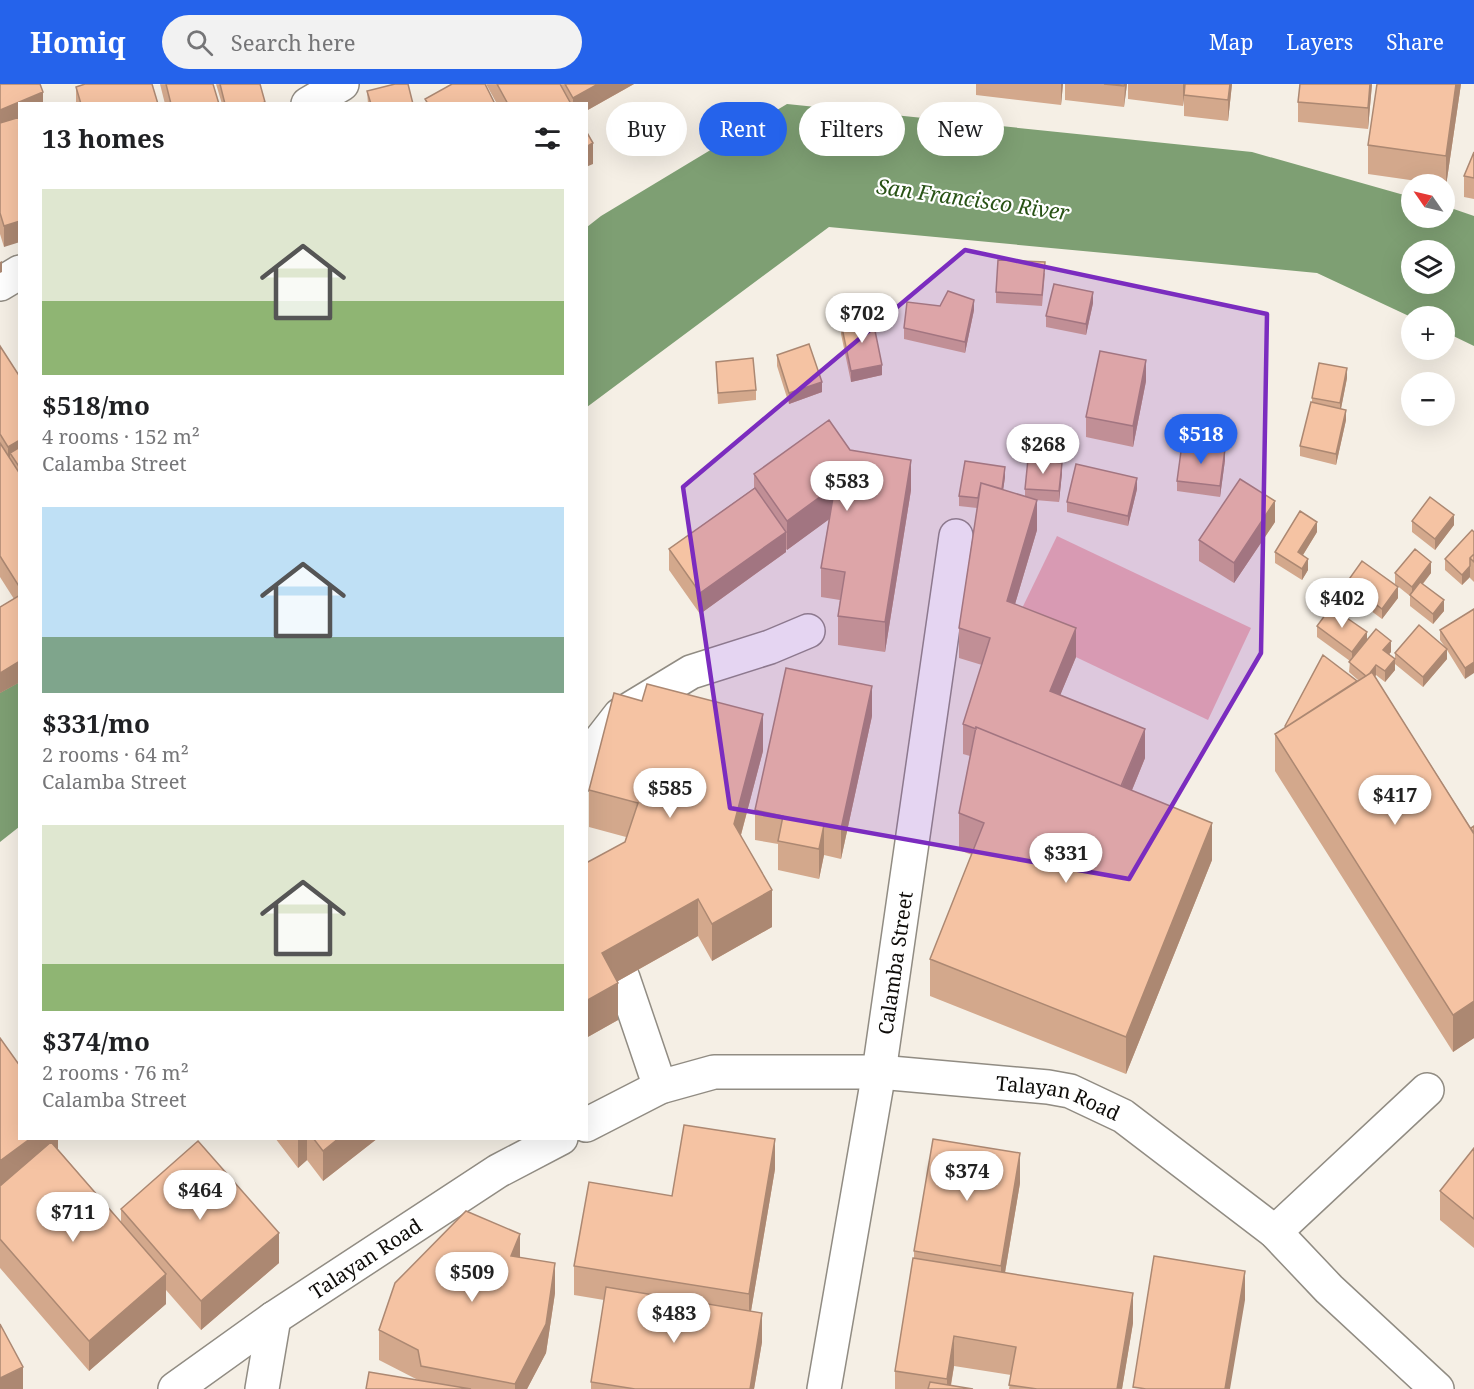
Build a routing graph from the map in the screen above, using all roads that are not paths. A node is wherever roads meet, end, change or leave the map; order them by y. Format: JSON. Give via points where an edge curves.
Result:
{"nodes":[{"id":1,"x":342,"y":84,"type":"edge"},
{"id":2,"x":311,"y":102,"type":"edge"},
{"id":3,"x":18,"y":273,"type":"edge"},
{"id":4,"x":0,"y":284,"type":"edge"},
{"id":5,"x":956,"y":536,"type":"dead end"},
{"id":6,"x":808,"y":631,"type":"dead end"},
{"id":7,"x":588,"y":769,"type":"edge"},
{"id":8,"x":623,"y":978,"type":"edge"},
{"id":9,"x":879,"y":1072,"type":"junction"},
{"id":10,"x":660,"y":1087,"type":"junction"},
{"id":11,"x":1427,"y":1090,"type":"dead end"},
{"id":12,"x":588,"y":1124,"type":"edge"},
{"id":13,"x":557,"y":1140,"type":"edge"},
{"id":14,"x":1275,"y":1232,"type":"junction"},
{"id":15,"x":274,"y":1318,"type":"junction"},
{"id":16,"x":176,"y":1389,"type":"edge"},
{"id":17,"x":262,"y":1389,"type":"edge"},
{"id":18,"x":824,"y":1389,"type":"edge"},
{"id":19,"x":1437,"y":1389,"type":"edge"}],
"edges":[{"from":1,"to":2,"type":"street"},
{"from":3,"to":4,"type":"street"},
{"from":5,"to":9,"type":"street","name":"Calamba Street"},
{"from":6,"to":7,"type":"street","via":[[691,672],[620,715],[599,742]]},
{"from":8,"to":10,"type":"street"},
{"from":9,"to":10,"type":"street","name":"Talayan Road","via":[[714,1072]]},
{"from":9,"to":14,"type":"street","name":"Talayan Road","via":[[1070,1091],[1123,1116]]},
{"from":9,"to":18,"type":"street","name":"Calamba Street"},
{"from":10,"to":12,"type":"street","name":"Talayan Road"},
{"from":11,"to":14,"type":"street"},
{"from":13,"to":15,"type":"street","name":"Talayan Road","via":[[498,1172]]},
{"from":14,"to":19,"type":"street","name":"Talayan Road","via":[[1329,1289]]},
{"from":15,"to":16,"type":"street","name":"Talayan Road"},
{"from":15,"to":17,"type":"street"}]}
